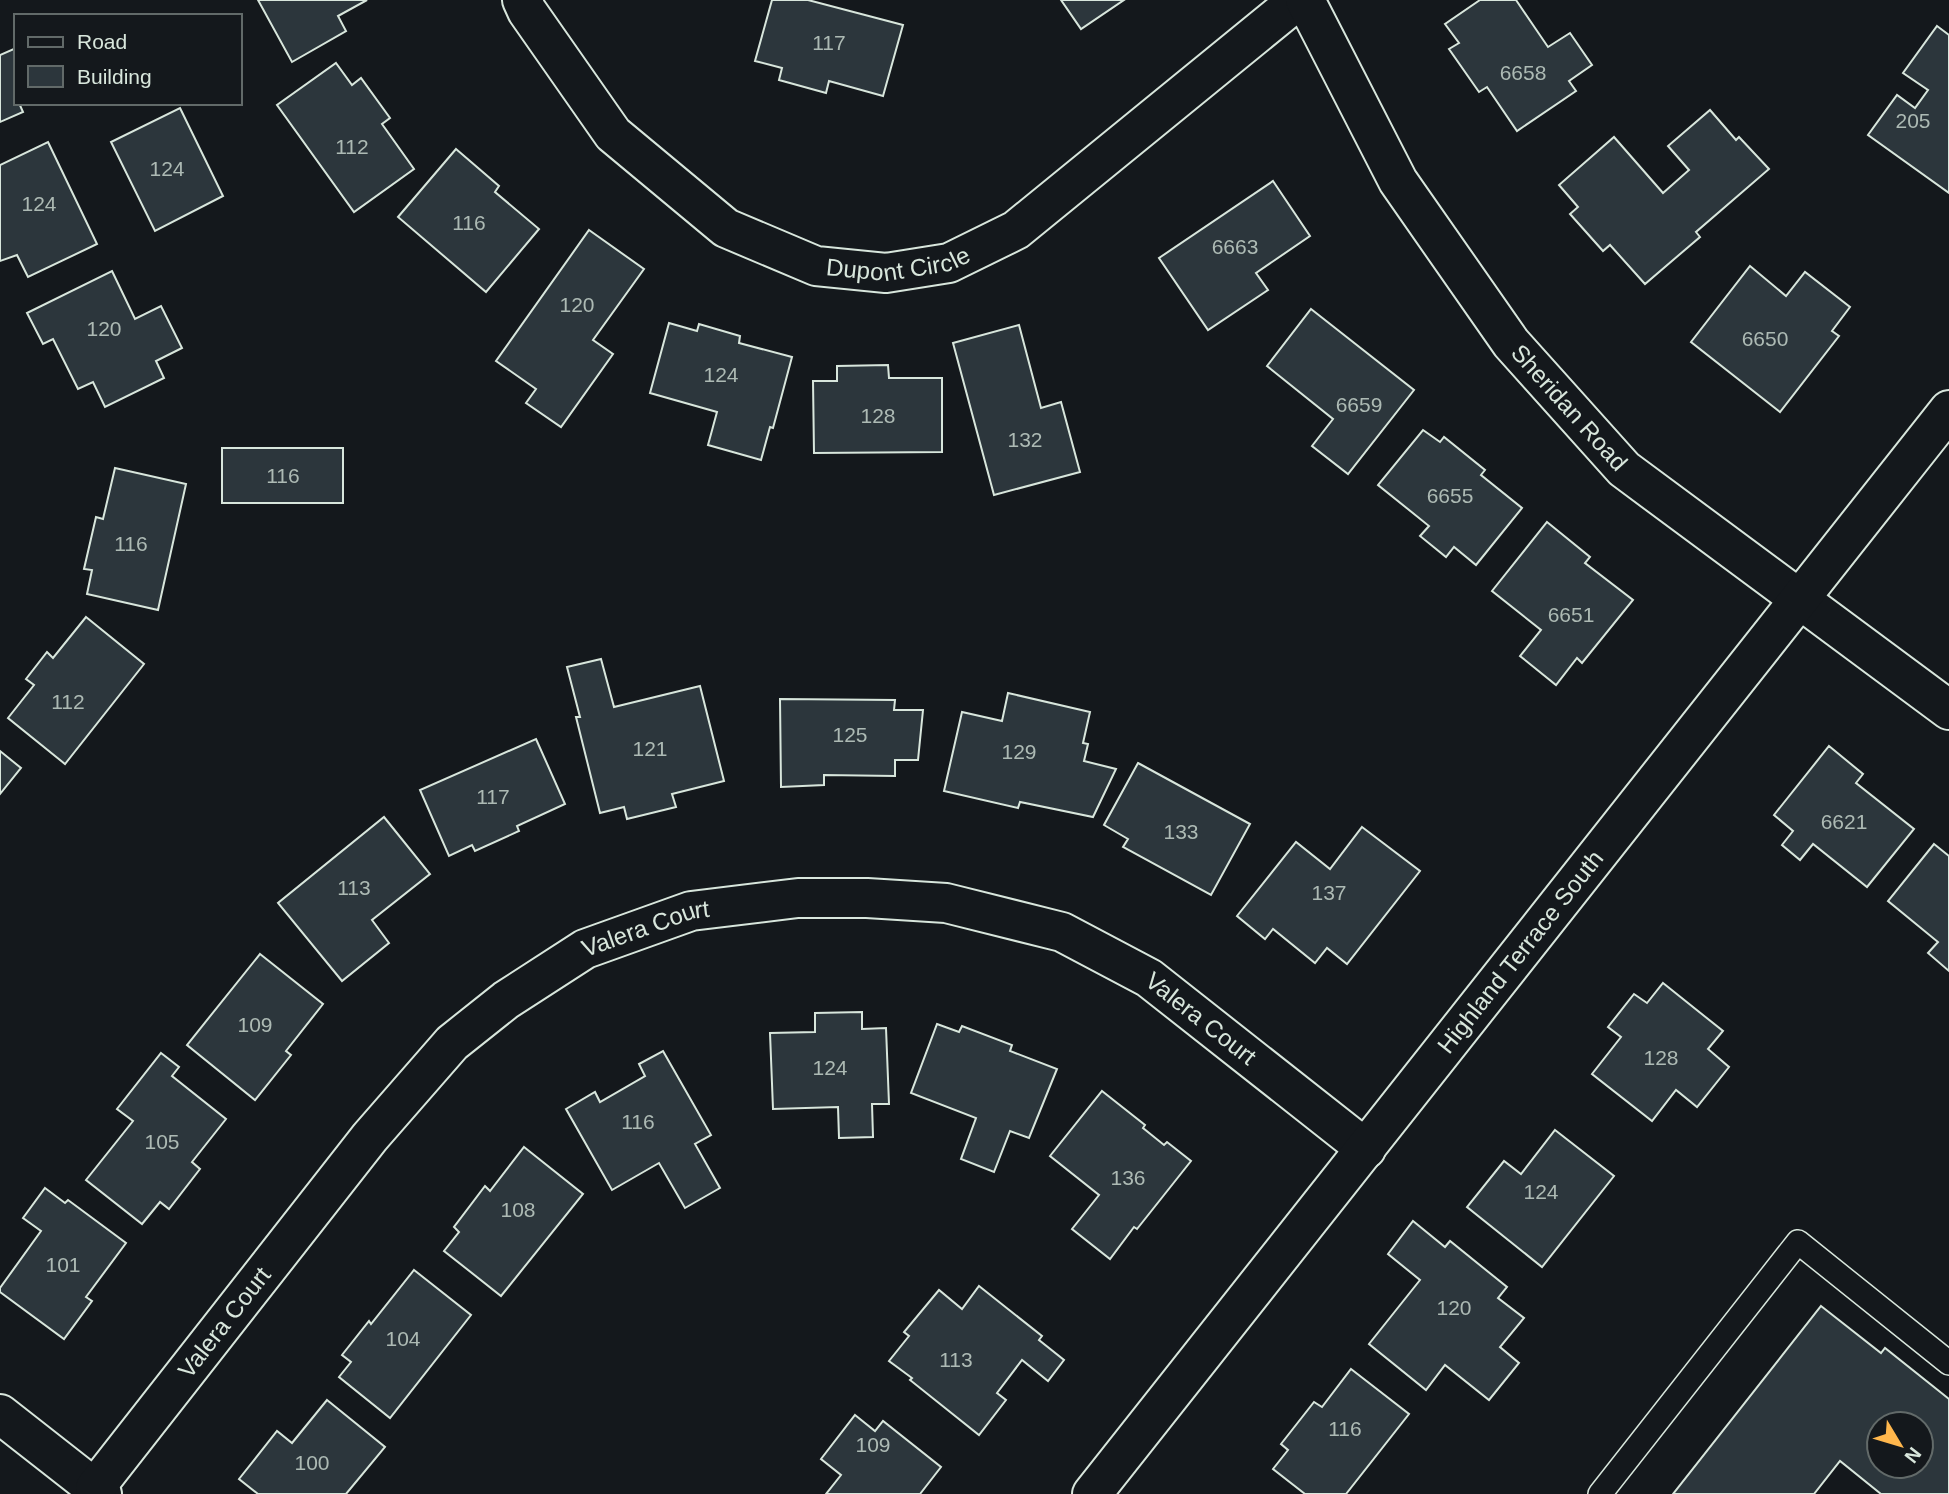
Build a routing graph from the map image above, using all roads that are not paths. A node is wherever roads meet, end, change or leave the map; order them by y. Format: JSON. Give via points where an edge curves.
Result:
{"nodes":[{"id":1,"x":522,"y":0,"type":"edge"},
{"id":2,"x":1298,"y":0,"type":"edge"},
{"id":3,"x":1305,"y":0,"type":"edge"},
{"id":4,"x":1949,"y":410,"type":"edge"},
{"id":5,"x":1799,"y":599,"type":"junction"},
{"id":6,"x":1949,"y":710,"type":"edge"},
{"id":7,"x":1366,"y":1149,"type":"junction"},
{"id":8,"x":1949,"y":1363,"type":"edge"},
{"id":9,"x":0,"y":1414,"type":"edge"},
{"id":10,"x":98,"y":1491,"type":"edge"},
{"id":11,"x":1092,"y":1494,"type":"edge"},
{"id":12,"x":1600,"y":1494,"type":"edge"}],
"edges":[{"from":1,"to":2,"type":"street","name":"Dupont Circle","via":[[613,134],[726,228],[816,267],[886,273],[949,263],[1016,230]]},
{"from":3,"to":5,"type":"street","name":"Sheridan Road","via":[[1398,181],[1511,343],[1624,469]]},
{"from":4,"to":5,"type":"street","name":"Highland Terrace South"},
{"from":5,"to":6,"type":"street","name":"Sheridan Road"},
{"from":5,"to":7,"type":"street","name":"Highland Terrace South"},
{"from":7,"to":10,"type":"street","name":"Valera Court","via":[[1149,978],[1062,932],[946,903],[867,898],[797,898],[691,911],[585,950],[506,1000],[452,1042],[370,1137]]},
{"from":7,"to":11,"type":"street","name":"Highland Terrace South"},
{"from":8,"to":12,"type":"lane","via":[[1798,1242]]},
{"from":9,"to":10,"type":"street"}]}
